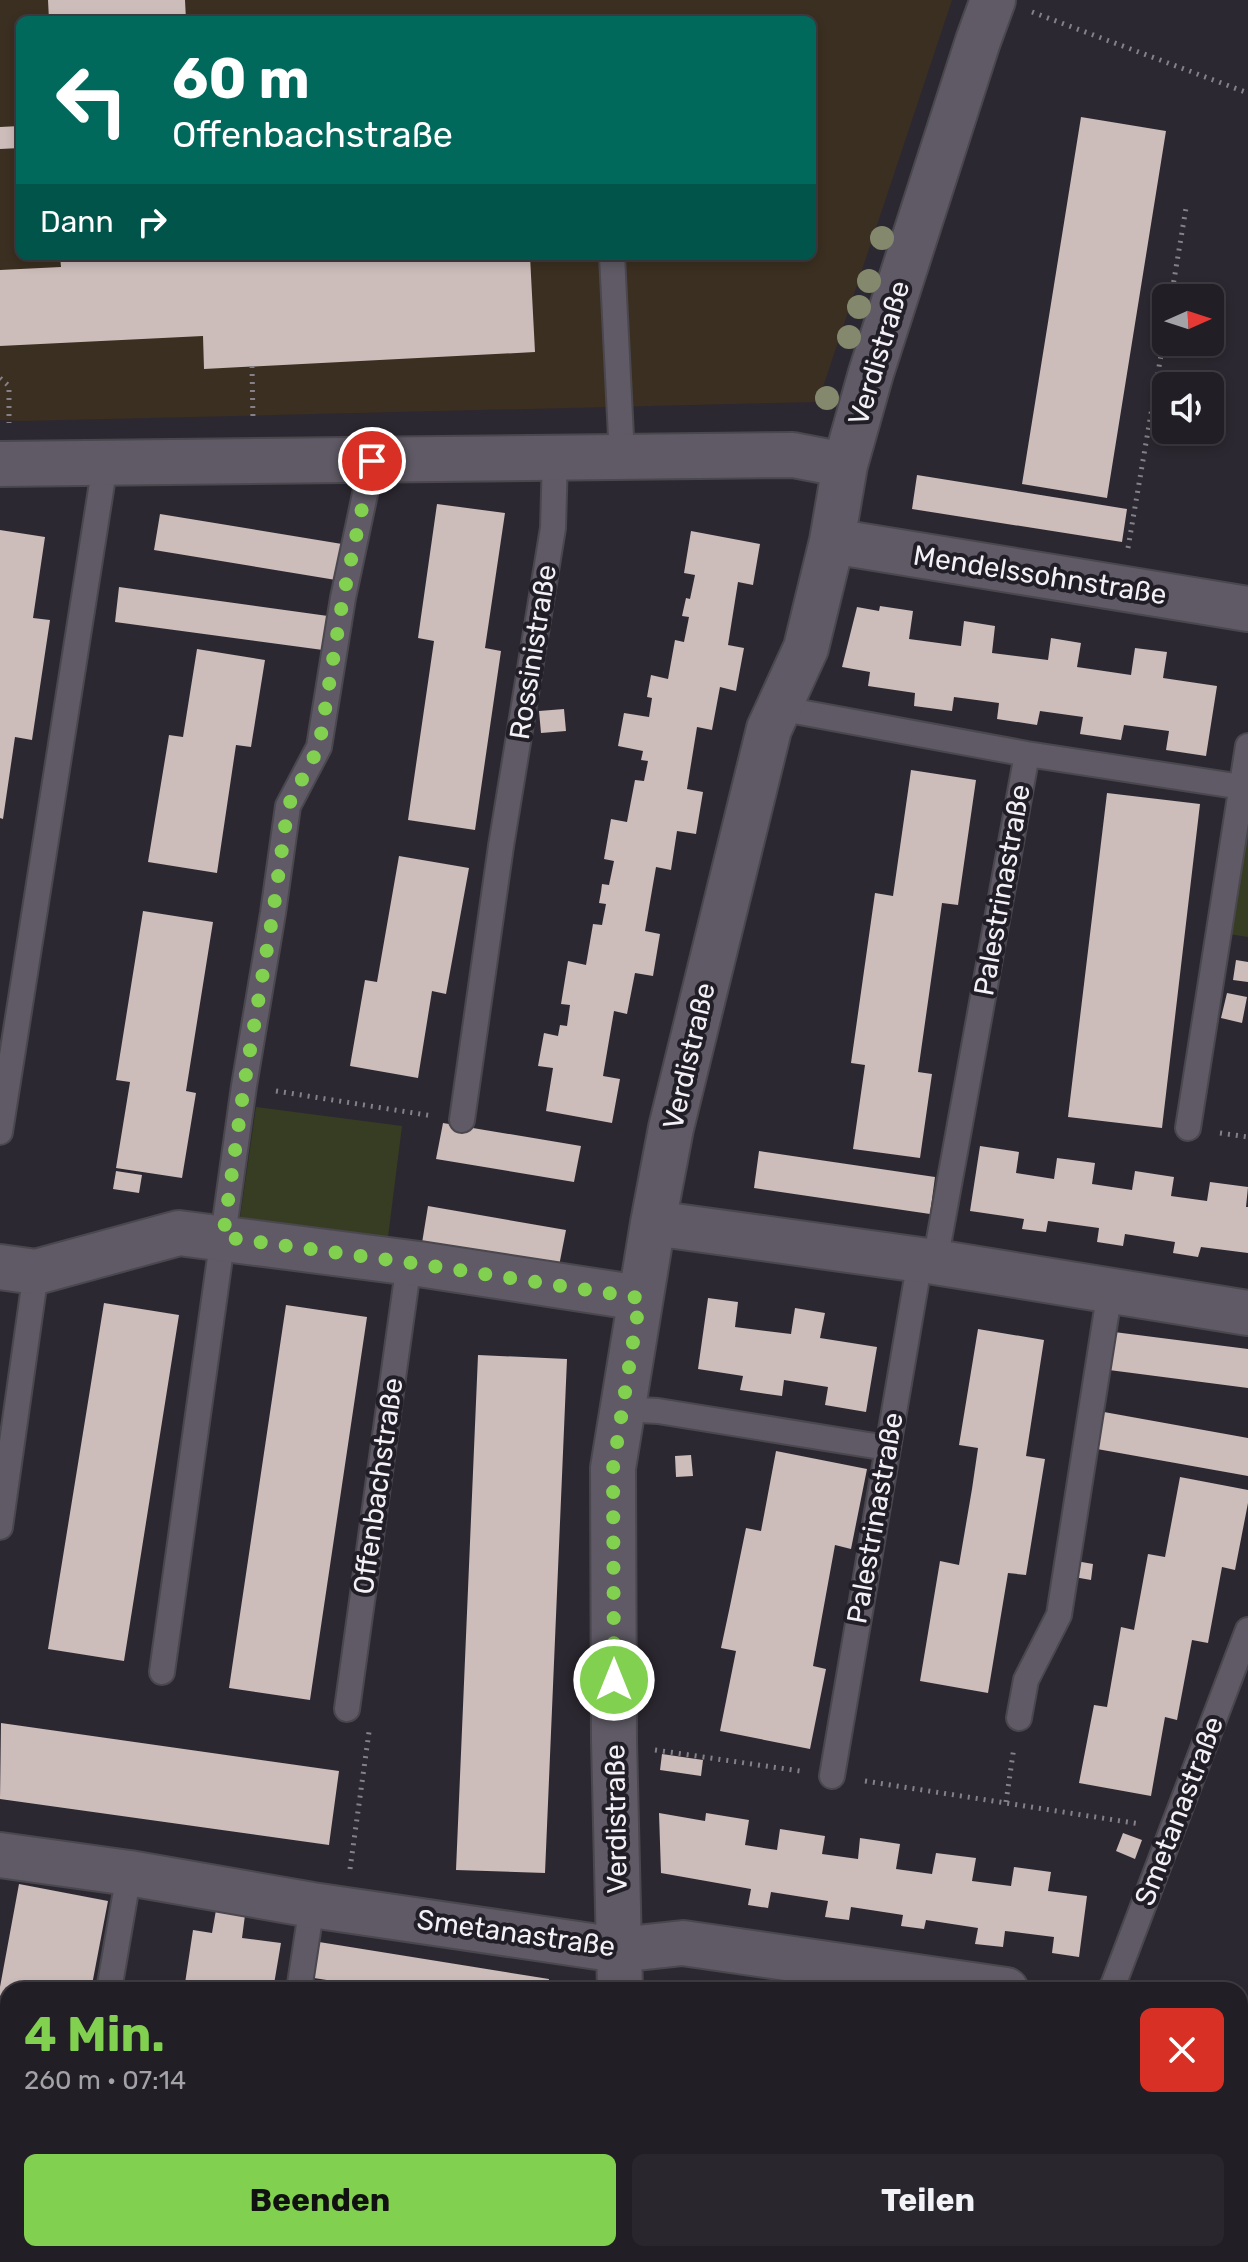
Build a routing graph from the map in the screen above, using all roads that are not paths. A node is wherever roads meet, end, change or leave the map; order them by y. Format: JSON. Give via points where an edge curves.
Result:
{"nodes":[{"id":1,"x":1012,"y":5,"type":"edge"},
{"id":2,"x":612,"y":260,"type":"edge"},
{"id":3,"x":5,"y":448,"type":"edge"},
{"id":4,"x":622,"y":457,"type":"junction"},
{"id":5,"x":555,"y":458,"type":"junction"},
{"id":6,"x":372,"y":461,"type":"junction"},
{"id":7,"x":105,"y":464,"type":"junction"},
{"id":8,"x":845,"y":465,"type":"junction"},
{"id":9,"x":832,"y":541,"type":"junction"},
{"id":10,"x":1248,"y":609,"type":"edge"},
{"id":11,"x":778,"y":708,"type":"junction"},
{"id":12,"x":1248,"y":746,"type":"edge"},
{"id":13,"x":1027,"y":754,"type":"junction"},
{"id":14,"x":1242,"y":787,"type":"junction"},
{"id":15,"x":462,"y":1120,"type":"dead end"},
{"id":16,"x":1188,"y":1128,"type":"dead end"},
{"id":17,"x":0,"y":1132,"type":"edge"},
{"id":18,"x":653,"y":1223,"type":"junction"},
{"id":19,"x":223,"y":1237,"type":"junction"},
{"id":20,"x":927,"y":1261,"type":"junction"},
{"id":21,"x":409,"y":1263,"type":"junction"},
{"id":22,"x":18,"y":1270,"type":"edge"},
{"id":23,"x":1110,"y":1290,"type":"junction"},
{"id":24,"x":640,"y":1298,"type":"junction"},
{"id":25,"x":1248,"y":1313,"type":"edge"},
{"id":26,"x":622,"y":1409,"type":"junction"},
{"id":27,"x":887,"y":1448,"type":"junction"},
{"id":28,"x":0,"y":1527,"type":"edge"},
{"id":29,"x":1248,"y":1630,"type":"edge"},
{"id":30,"x":162,"y":1672,"type":"dead end"},
{"id":31,"x":347,"y":1709,"type":"road end"},
{"id":32,"x":1019,"y":1718,"type":"road end"},
{"id":33,"x":832,"y":1776,"type":"road end"},
{"id":34,"x":0,"y":1855,"type":"edge"},
{"id":35,"x":129,"y":1873,"type":"junction"},
{"id":36,"x":328,"y":1907,"type":"junction"},
{"id":37,"x":619,"y":1970,"type":"edge"},
{"id":38,"x":110,"y":1982,"type":"edge"},
{"id":39,"x":302,"y":1982,"type":"edge"},
{"id":40,"x":951,"y":1982,"type":"edge"},
{"id":41,"x":1114,"y":1982,"type":"edge"}],
"edges":[{"from":1,"to":8,"type":"street","name":"Verdistraße","via":[[978,41]]},
{"from":2,"to":4,"type":"lane"},
{"from":3,"to":7,"type":"street"},
{"from":4,"to":5,"type":"street"},
{"from":4,"to":8,"type":"street","via":[[793,455]]},
{"from":5,"to":6,"type":"street"},
{"from":5,"to":15,"type":"lane","name":"Rossinistraße","via":[[553,528]]},
{"from":6,"to":7,"type":"street"},
{"from":6,"to":19,"type":"lane","via":[[319,747],[288,806]]},
{"from":7,"to":17,"type":"lane"},
{"from":8,"to":9,"type":"street","name":"Verdistraße"},
{"from":9,"to":10,"type":"street","name":"Mendelssohnstraße"},
{"from":9,"to":11,"type":"street","name":"Verdistraße","via":[[806,648]]},
{"from":11,"to":13,"type":"lane"},
{"from":11,"to":18,"type":"street","name":"Verdistraße","via":[[676,1105]]},
{"from":12,"to":14,"type":"lane"},
{"from":13,"to":14,"type":"lane"},
{"from":13,"to":20,"type":"lane","name":"Palestrinastraße"},
{"from":14,"to":16,"type":"lane"},
{"from":18,"to":20,"type":"street"},
{"from":18,"to":24,"type":"street","name":"Verdistraße"},
{"from":19,"to":21,"type":"street"},
{"from":19,"to":22,"type":"street","via":[[179,1233]]},
{"from":19,"to":30,"type":"lane"},
{"from":20,"to":23,"type":"street"},
{"from":20,"to":27,"type":"lane","name":"Palestrinastraße"},
{"from":21,"to":24,"type":"street"},
{"from":21,"to":31,"type":"lane","name":"Offenbachstraße"},
{"from":22,"to":28,"type":"lane"},
{"from":23,"to":25,"type":"street"},
{"from":23,"to":32,"type":"lane","via":[[1059,1615],[1026,1680]]},
{"from":24,"to":26,"type":"street","name":"Verdistraße"},
{"from":26,"to":27,"type":"lane"},
{"from":26,"to":37,"type":"street","name":"Verdistraße","via":[[613,1468]]},
{"from":27,"to":33,"type":"lane","name":"Palestrinastraße"},
{"from":29,"to":41,"type":"lane","name":"Smetanastraße"},
{"from":34,"to":35,"type":"street","name":"Smetanastraße"},
{"from":35,"to":36,"type":"street","name":"Smetanastraße"},
{"from":35,"to":38,"type":"lane"},
{"from":36,"to":37,"type":"street","name":"Smetanastraße"},
{"from":36,"to":39,"type":"lane"},
{"from":37,"to":40,"type":"street","name":"Smetanastraße","via":[[683,1943]]}]}
